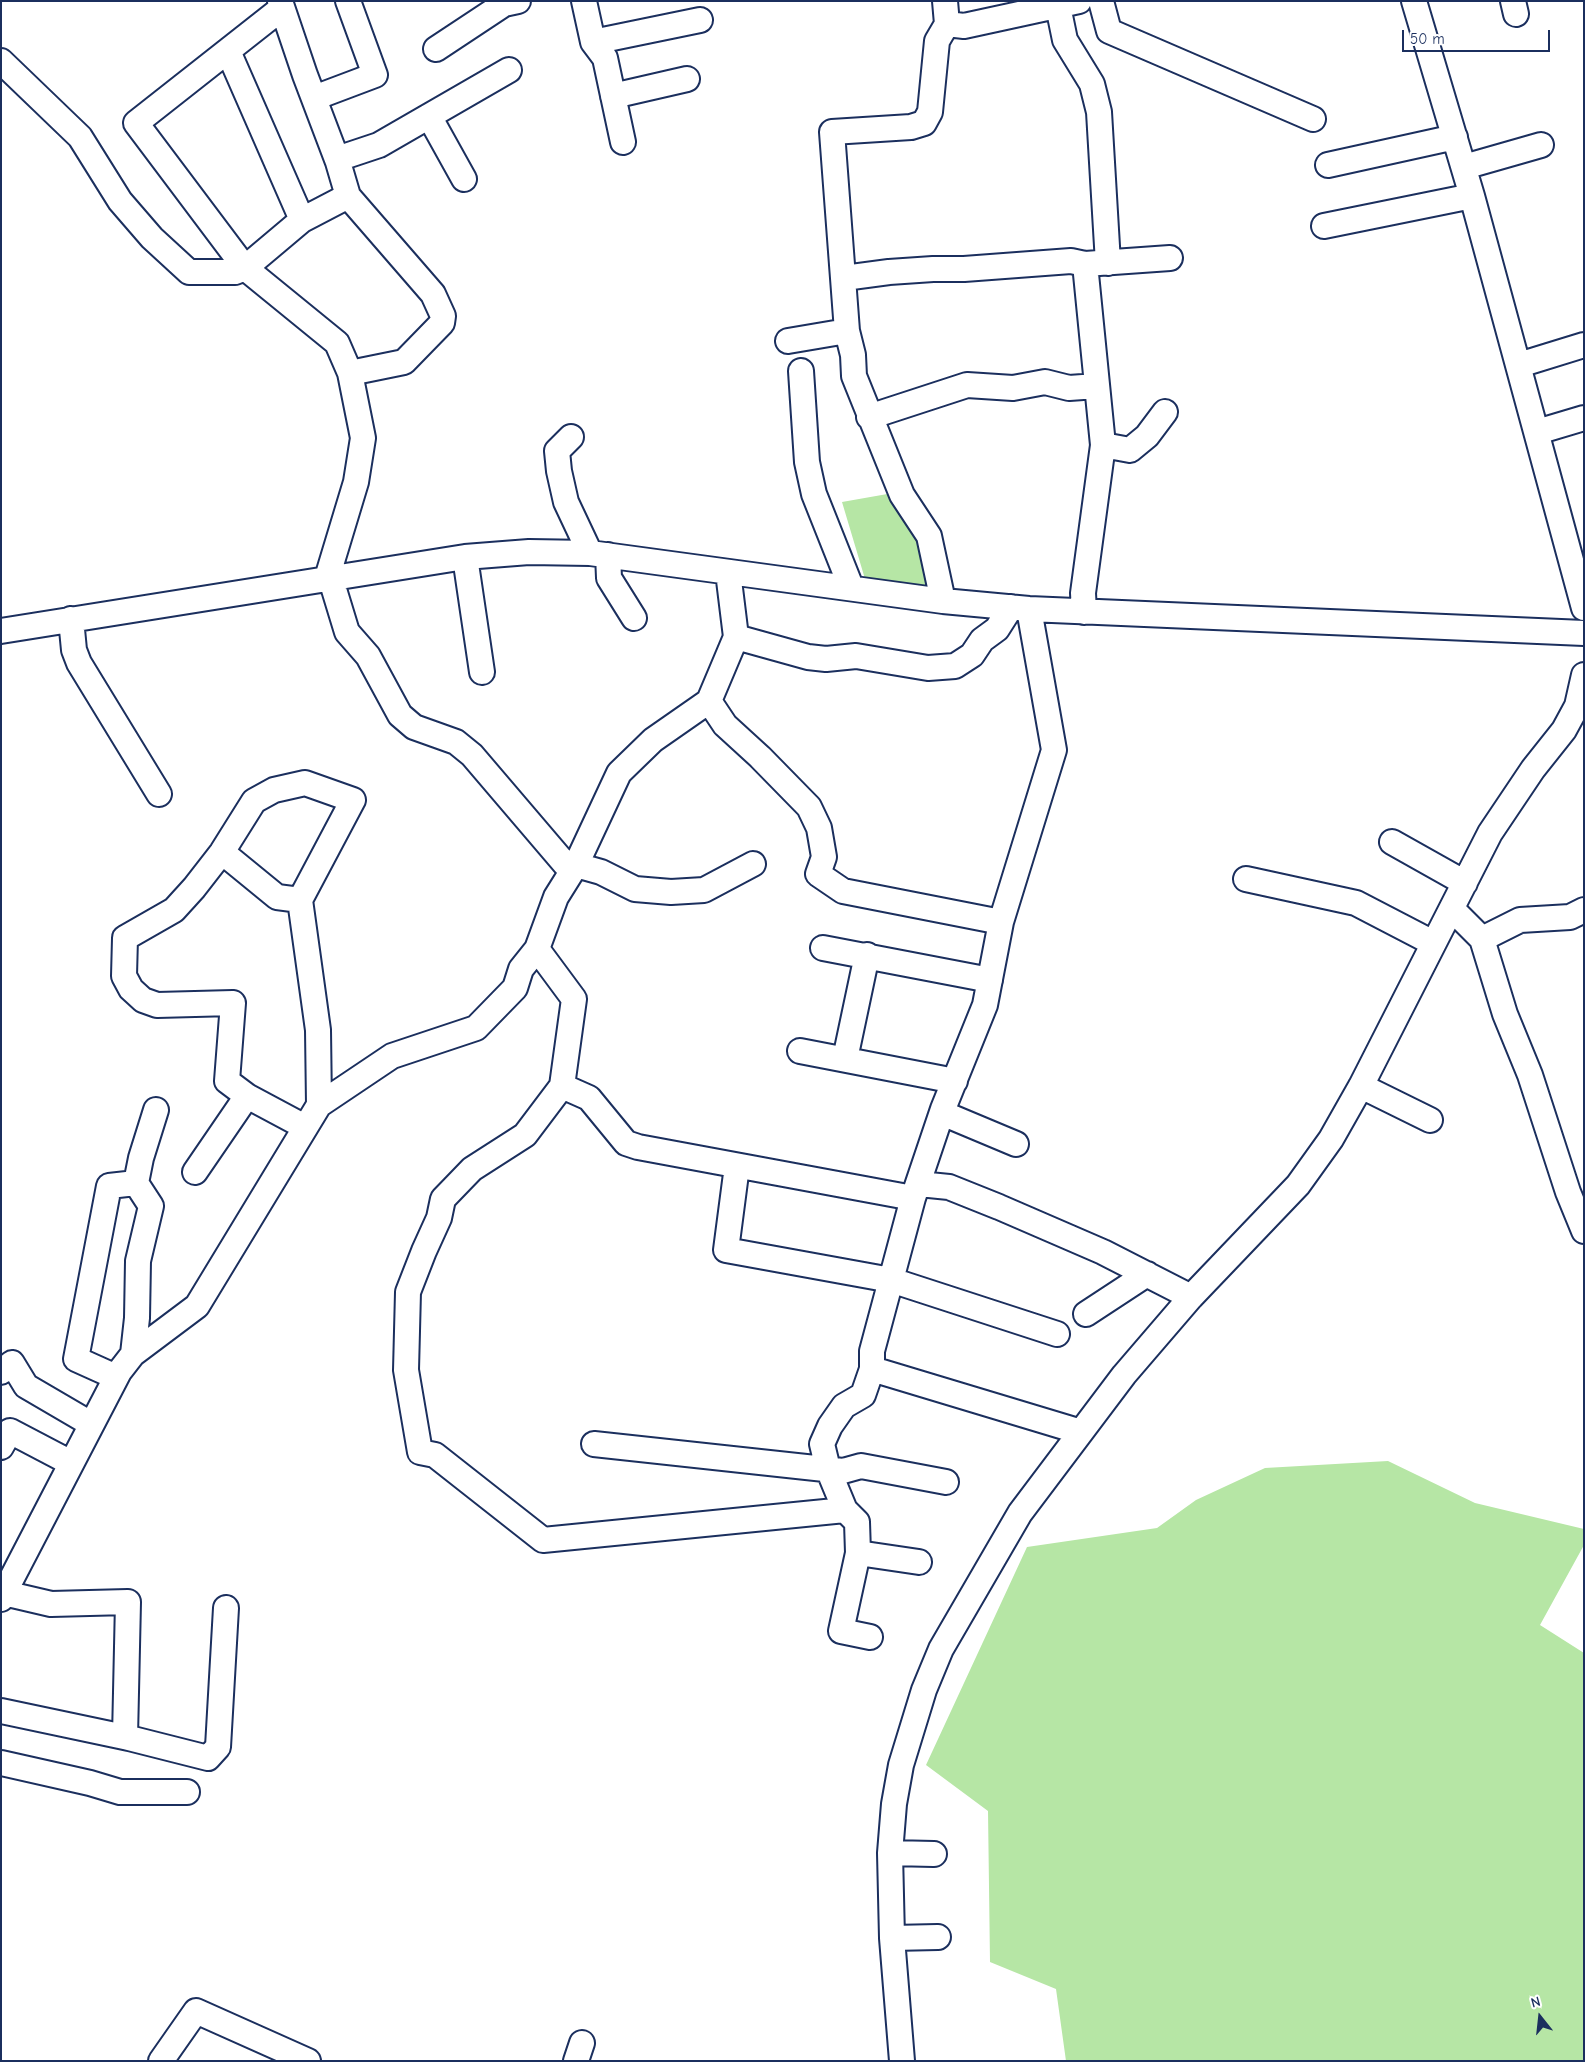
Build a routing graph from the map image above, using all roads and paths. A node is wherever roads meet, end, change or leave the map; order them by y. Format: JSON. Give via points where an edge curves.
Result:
{"nodes":[{"id":1,"x":348,"y":1,"type":"edge"},
{"id":2,"x":518,"y":1,"type":"edge"},
{"id":3,"x":584,"y":1,"type":"edge"},
{"id":4,"x":1101,"y":1,"type":"edge"},
{"id":5,"x":1414,"y":1,"type":"edge"},
{"id":6,"x":1069,"y":4,"type":"edge"},
{"id":7,"x":281,"y":5,"type":"edge"},
{"id":8,"x":1015,"y":8,"type":"edge"},
{"id":9,"x":946,"y":13,"type":"edge"},
{"id":10,"x":700,"y":20,"type":"dead end"},
{"id":11,"x":594,"y":42,"type":"junction"},
{"id":12,"x":436,"y":49,"type":"dead end"},
{"id":13,"x":228,"y":50,"type":"junction"},
{"id":14,"x":1,"y":62,"type":"edge"},
{"id":15,"x":509,"y":70,"type":"dead end"},
{"id":16,"x":688,"y":79,"type":"dead end"},
{"id":17,"x":613,"y":96,"type":"junction"},
{"id":18,"x":314,"y":98,"type":"junction"},
{"id":19,"x":429,"y":116,"type":"junction"},
{"id":20,"x":1313,"y":119,"type":"dead end"},
{"id":21,"x":1455,"y":138,"type":"junction"},
{"id":22,"x":624,"y":142,"type":"dead end"},
{"id":23,"x":1541,"y":144,"type":"dead end"},
{"id":24,"x":337,"y":160,"type":"junction"},
{"id":25,"x":1328,"y":165,"type":"dead end"},
{"id":26,"x":1464,"y":167,"type":"junction"},
{"id":27,"x":463,"y":180,"type":"dead end"},
{"id":28,"x":348,"y":196,"type":"junction"},
{"id":29,"x":1472,"y":196,"type":"junction"},
{"id":30,"x":302,"y":220,"type":"junction"},
{"id":31,"x":1324,"y":226,"type":"dead end"},
{"id":32,"x":1170,"y":258,"type":"dead end"},
{"id":33,"x":1097,"y":264,"type":"junction"},
{"id":34,"x":245,"y":268,"type":"junction"},
{"id":35,"x":844,"y":278,"type":"junction"},
{"id":36,"x":847,"y":331,"type":"junction"},
{"id":37,"x":788,"y":341,"type":"dead end"},
{"id":38,"x":1584,"y":345,"type":"edge"},
{"id":39,"x":1519,"y":365,"type":"junction"},
{"id":40,"x":801,"y":370,"type":"dead end"},
{"id":41,"x":350,"y":373,"type":"junction"},
{"id":42,"x":1097,"y":386,"type":"junction"},
{"id":43,"x":1165,"y":412,"type":"dead end"},
{"id":44,"x":869,"y":416,"type":"junction"},
{"id":45,"x":1584,"y":418,"type":"edge"},
{"id":46,"x":1537,"y":432,"type":"junction"},
{"id":47,"x":571,"y":437,"type":"dead end"},
{"id":48,"x":1102,"y":445,"type":"junction"},
{"id":49,"x":599,"y":554,"type":"junction"},
{"id":50,"x":465,"y":557,"type":"junction"},
{"id":51,"x":728,"y":572,"type":"junction"},
{"id":52,"x":327,"y":578,"type":"junction"},
{"id":53,"x":851,"y":587,"type":"junction"},
{"id":54,"x":942,"y":601,"type":"junction"},
{"id":55,"x":1020,"y":608,"type":"junction"},
{"id":56,"x":1584,"y":608,"type":"edge"},
{"id":57,"x":1084,"y":612,"type":"junction"},
{"id":58,"x":634,"y":618,"type":"dead end"},
{"id":59,"x":71,"y":619,"type":"junction"},
{"id":60,"x":1,"y":631,"type":"edge"},
{"id":61,"x":1584,"y":633,"type":"edge"},
{"id":62,"x":736,"y":637,"type":"junction"},
{"id":63,"x":482,"y":672,"type":"dead end"},
{"id":64,"x":1584,"y":675,"type":"edge"},
{"id":65,"x":709,"y":701,"type":"junction"},
{"id":66,"x":159,"y":794,"type":"dead end"},
{"id":67,"x":1392,"y":842,"type":"dead end"},
{"id":68,"x":222,"y":852,"type":"junction"},
{"id":69,"x":576,"y":864,"type":"junction"},
{"id":70,"x":753,"y":864,"type":"dead end"},
{"id":71,"x":1246,"y":879,"type":"dead end"},
{"id":72,"x":1465,"y":883,"type":"junction"},
{"id":73,"x":300,"y":900,"type":"junction"},
{"id":74,"x":1452,"y":909,"type":"junction"},
{"id":75,"x":1584,"y":910,"type":"edge"},
{"id":76,"x":1001,"y":922,"type":"junction"},
{"id":77,"x":1482,"y":939,"type":"junction"},
{"id":78,"x":1433,"y":943,"type":"junction"},
{"id":79,"x":822,"y":948,"type":"dead end"},
{"id":80,"x":537,"y":949,"type":"junction"},
{"id":81,"x":867,"y":955,"type":"junction"},
{"id":82,"x":990,"y":980,"type":"junction"},
{"id":83,"x":800,"y":1051,"type":"dead end"},
{"id":84,"x":845,"y":1059,"type":"junction"},
{"id":85,"x":955,"y":1081,"type":"junction"},
{"id":86,"x":562,"y":1086,"type":"junction"},
{"id":87,"x":1361,"y":1086,"type":"junction"},
{"id":88,"x":247,"y":1096,"type":"junction"},
{"id":89,"x":319,"y":1105,"type":"junction"},
{"id":90,"x":156,"y":1110,"type":"dead end"},
{"id":91,"x":942,"y":1113,"type":"junction"},
{"id":92,"x":1430,"y":1120,"type":"dead end"},
{"id":93,"x":305,"y":1127,"type":"junction"},
{"id":94,"x":1016,"y":1144,"type":"dead end"},
{"id":95,"x":737,"y":1166,"type":"junction"},
{"id":96,"x":194,"y":1172,"type":"dead end"},
{"id":97,"x":136,"y":1183,"type":"junction"},
{"id":98,"x":916,"y":1191,"type":"junction"},
{"id":99,"x":1584,"y":1231,"type":"edge"},
{"id":100,"x":1147,"y":1274,"type":"junction"},
{"id":101,"x":891,"y":1280,"type":"junction"},
{"id":102,"x":1191,"y":1297,"type":"junction"},
{"id":103,"x":1086,"y":1314,"type":"dead end"},
{"id":104,"x":1057,"y":1334,"type":"dead end"},
{"id":105,"x":133,"y":1354,"type":"junction"},
{"id":106,"x":872,"y":1369,"type":"junction"},
{"id":107,"x":1,"y":1372,"type":"edge"},
{"id":108,"x":116,"y":1377,"type":"junction"},
{"id":109,"x":91,"y":1424,"type":"junction"},
{"id":110,"x":1081,"y":1432,"type":"junction"},
{"id":111,"x":594,"y":1444,"type":"dead end"},
{"id":112,"x":1,"y":1446,"type":"edge"},
{"id":113,"x":71,"y":1463,"type":"junction"},
{"id":114,"x":828,"y":1469,"type":"junction"},
{"id":115,"x":946,"y":1482,"type":"dead end"},
{"id":116,"x":845,"y":1510,"type":"junction"},
{"id":117,"x":858,"y":1553,"type":"junction"},
{"id":118,"x":919,"y":1562,"type":"dead end"},
{"id":119,"x":5,"y":1585,"type":"edge"},
{"id":120,"x":226,"y":1608,"type":"dead end"},
{"id":121,"x":870,"y":1636,"type":"dead end"},
{"id":122,"x":1,"y":1711,"type":"edge"},
{"id":123,"x":129,"y":1738,"type":"junction"},
{"id":124,"x":1,"y":1763,"type":"edge"},
{"id":125,"x":187,"y":1792,"type":"dead end"},
{"id":126,"x":890,"y":1853,"type":"junction"},
{"id":127,"x":934,"y":1854,"type":"dead end"},
{"id":128,"x":892,"y":1938,"type":"junction"},
{"id":129,"x":938,"y":1938,"type":"dead end"},
{"id":130,"x":161,"y":2061,"type":"edge"},
{"id":131,"x":308,"y":2061,"type":"edge"},
{"id":132,"x":902,"y":2061,"type":"edge"}],
"edges":[{"from":1,"to":18,"type":"street","via":[[375,76]]},
{"from":2,"to":12,"type":"street","via":[[504,4]]},
{"from":3,"to":11,"type":"street"},
{"from":4,"to":20,"type":"street","via":[[1108,31]]},
{"from":5,"to":21,"type":"street"},
{"from":6,"to":8,"type":"street"},
{"from":6,"to":33,"type":"street","via":[[1065,40],[1092,84],[1099,112]]},
{"from":7,"to":13,"type":"street"},
{"from":7,"to":18,"type":"street"},
{"from":8,"to":9,"type":"street","via":[[964,26]]},
{"from":9,"to":35,"type":"street","via":[[937,41],[930,112],[924,124],[832,132]]},
{"from":10,"to":11,"type":"street"},
{"from":11,"to":17,"type":"street","via":[[605,58]]},
{"from":13,"to":30,"type":"street"},
{"from":13,"to":34,"type":"street","via":[[136,123]]},
{"from":14,"to":34,"type":"street","via":[[80,137],[120,201],[152,238],[189,272],[235,272]]},
{"from":15,"to":19,"type":"street"},
{"from":16,"to":17,"type":"street"},
{"from":17,"to":22,"type":"street"},
{"from":18,"to":24,"type":"street"},
{"from":19,"to":24,"type":"street","via":[[378,145]]},
{"from":19,"to":27,"type":"street"},
{"from":21,"to":25,"type":"street"},
{"from":21,"to":26,"type":"street"},
{"from":23,"to":26,"type":"street"},
{"from":24,"to":28,"type":"street"},
{"from":26,"to":29,"type":"street"},
{"from":28,"to":30,"type":"street"},
{"from":28,"to":41,"type":"street","via":[[433,294],[443,316],[442,323],[404,362]]},
{"from":29,"to":31,"type":"street"},
{"from":29,"to":39,"type":"street"},
{"from":30,"to":34,"type":"street"},
{"from":32,"to":33,"type":"street"},
{"from":33,"to":35,"type":"street","via":[[1070,261],[964,269],[934,268]]},
{"from":33,"to":42,"type":"street"},
{"from":34,"to":41,"type":"street","via":[[337,343]]},
{"from":35,"to":36,"type":"street"},
{"from":36,"to":37,"type":"street"},
{"from":36,"to":44,"type":"street","via":[[854,376]]},
{"from":38,"to":39,"type":"street"},
{"from":39,"to":46,"type":"street"},
{"from":40,"to":53,"type":"street","via":[[807,462],[814,494]]},
{"from":41,"to":52,"type":"street","via":[[363,438],[356,482]]},
{"from":42,"to":44,"type":"street","via":[[1069,388],[1045,382],[1013,388],[967,385]]},
{"from":42,"to":48,"type":"street"},
{"from":43,"to":48,"type":"street","via":[[1147,436],[1130,450]]},
{"from":44,"to":54,"type":"street","via":[[902,495],[929,536]]},
{"from":45,"to":46,"type":"street"},
{"from":46,"to":56,"type":"street"},
{"from":47,"to":49,"type":"street","via":[[556,451],[566,502]]},
{"from":48,"to":57,"type":"street"},
{"from":49,"to":50,"type":"street","via":[[529,552]]},
{"from":49,"to":51,"type":"street"},
{"from":49,"to":58,"type":"street","via":[[609,578]]},
{"from":50,"to":52,"type":"street"},
{"from":50,"to":63,"type":"street"},
{"from":51,"to":53,"type":"street"},
{"from":51,"to":62,"type":"street"},
{"from":52,"to":59,"type":"street"},
{"from":52,"to":69,"type":"street","via":[[333,586],[347,632],[368,656],[400,715],[414,727],[456,742],[472,756],[565,864]]},
{"from":53,"to":54,"type":"street"},
{"from":54,"to":55,"type":"street"},
{"from":55,"to":57,"type":"street"},
{"from":55,"to":62,"type":"street","via":[[982,640],[972,655],[955,666],[928,668],[856,656],[808,657]]},
{"from":55,"to":76,"type":"street","via":[[1054,750]]},
{"from":57,"to":61,"type":"street"},
{"from":59,"to":60,"type":"street"},
{"from":59,"to":66,"type":"street","via":[[74,650],[79,663]]},
{"from":62,"to":65,"type":"street"},
{"from":64,"to":72,"type":"street","via":[[1577,706],[1564,730],[1490,833]]},
{"from":65,"to":69,"type":"street","via":[[653,740],[619,772]]},
{"from":65,"to":76,"type":"street","via":[[724,725],[809,807],[819,828],[824,857],[818,874],[843,891]]},
{"from":67,"to":72,"type":"street"},
{"from":68,"to":73,"type":"street","via":[[278,897]]},
{"from":68,"to":73,"type":"street","via":[[254,802],[274,790],[305,783],[353,800]]},
{"from":68,"to":88,"type":"street","via":[[174,910],[125,938],[124,976],[131,989],[143,1000],[157,1005],[233,1003],[228,1082]]},
{"from":69,"to":70,"type":"street","via":[[635,889],[671,892],[704,890]]},
{"from":69,"to":80,"type":"street","via":[[556,897]]},
{"from":71,"to":78,"type":"street","via":[[1356,903]]},
{"from":72,"to":74,"type":"street"},
{"from":73,"to":89,"type":"street","via":[[318,1030]]},
{"from":74,"to":77,"type":"street"},
{"from":74,"to":78,"type":"street"},
{"from":75,"to":77,"type":"street","via":[[1570,917],[1520,920]]},
{"from":76,"to":82,"type":"street"},
{"from":77,"to":99,"type":"street","via":[[1505,1014],[1530,1074]]},
{"from":78,"to":87,"type":"street"},
{"from":79,"to":81,"type":"street"},
{"from":80,"to":86,"type":"street","via":[[574,999]]},
{"from":80,"to":89,"type":"street","via":[[521,969],[515,988],[476,1028],[392,1056]]},
{"from":81,"to":82,"type":"street"},
{"from":81,"to":84,"type":"street"},
{"from":82,"to":85,"type":"street","via":[[985,1005]]},
{"from":83,"to":84,"type":"street"},
{"from":84,"to":85,"type":"street"},
{"from":85,"to":91,"type":"street"},
{"from":86,"to":95,"type":"street","via":[[589,1098],[626,1142],[638,1148]]},
{"from":86,"to":116,"type":"street","via":[[525,1135],[472,1169],[443,1199],[439,1218],[408,1292],[406,1370],[420,1452],[435,1455],[543,1540]]},
{"from":87,"to":92,"type":"street"},
{"from":87,"to":102,"type":"street","via":[[1331,1139],[1298,1185]]},
{"from":88,"to":93,"type":"street"},
{"from":88,"to":96,"type":"street"},
{"from":89,"to":93,"type":"street"},
{"from":90,"to":97,"type":"street"},
{"from":91,"to":94,"type":"street"},
{"from":91,"to":98,"type":"street"},
{"from":93,"to":105,"type":"street","via":[[197,1306]]},
{"from":95,"to":98,"type":"street"},
{"from":95,"to":101,"type":"street","via":[[726,1250]]},
{"from":97,"to":105,"type":"street","via":[[151,1206],[138,1261]]},
{"from":97,"to":108,"type":"street","via":[[109,1186],[76,1359]]},
{"from":98,"to":100,"type":"street","via":[[949,1187],[958,1190],[1095,1248]]},
{"from":98,"to":101,"type":"street"},
{"from":100,"to":102,"type":"street"},
{"from":100,"to":103,"type":"street"},
{"from":101,"to":104,"type":"street"},
{"from":101,"to":106,"type":"street","via":[[872,1352]]},
{"from":102,"to":110,"type":"street","via":[[1124,1375]]},
{"from":105,"to":108,"type":"street"},
{"from":106,"to":110,"type":"street"},
{"from":106,"to":114,"type":"street","via":[[863,1395],[844,1406],[822,1444]]},
{"from":107,"to":109,"type":"street","via":[[12,1363],[26,1386]]},
{"from":108,"to":109,"type":"street"},
{"from":109,"to":113,"type":"street"},
{"from":110,"to":126,"type":"street","via":[[1020,1513],[941,1649],[924,1690],[901,1765]]},
{"from":111,"to":114,"type":"street"},
{"from":112,"to":113,"type":"street","via":[[10,1431]]},
{"from":113,"to":119,"type":"street"},
{"from":114,"to":115,"type":"street","via":[[843,1471],[861,1466]]},
{"from":114,"to":116,"type":"street"},
{"from":116,"to":117,"type":"street","via":[[857,1522]]},
{"from":117,"to":118,"type":"street"},
{"from":117,"to":121,"type":"street","via":[[841,1631]]},
{"from":119,"to":123,"type":"street","via":[[51,1604],[128,1602],[125,1737]]},
{"from":120,"to":123,"type":"street","via":[[218,1748],[208,1758]]},
{"from":122,"to":123,"type":"street"},
{"from":124,"to":125,"type":"street","via":[[120,1792]]},
{"from":126,"to":127,"type":"street"},
{"from":126,"to":128,"type":"street"},
{"from":128,"to":129,"type":"street"},
{"from":128,"to":132,"type":"street"},
{"from":130,"to":131,"type":"street","via":[[196,2011]]}]}
